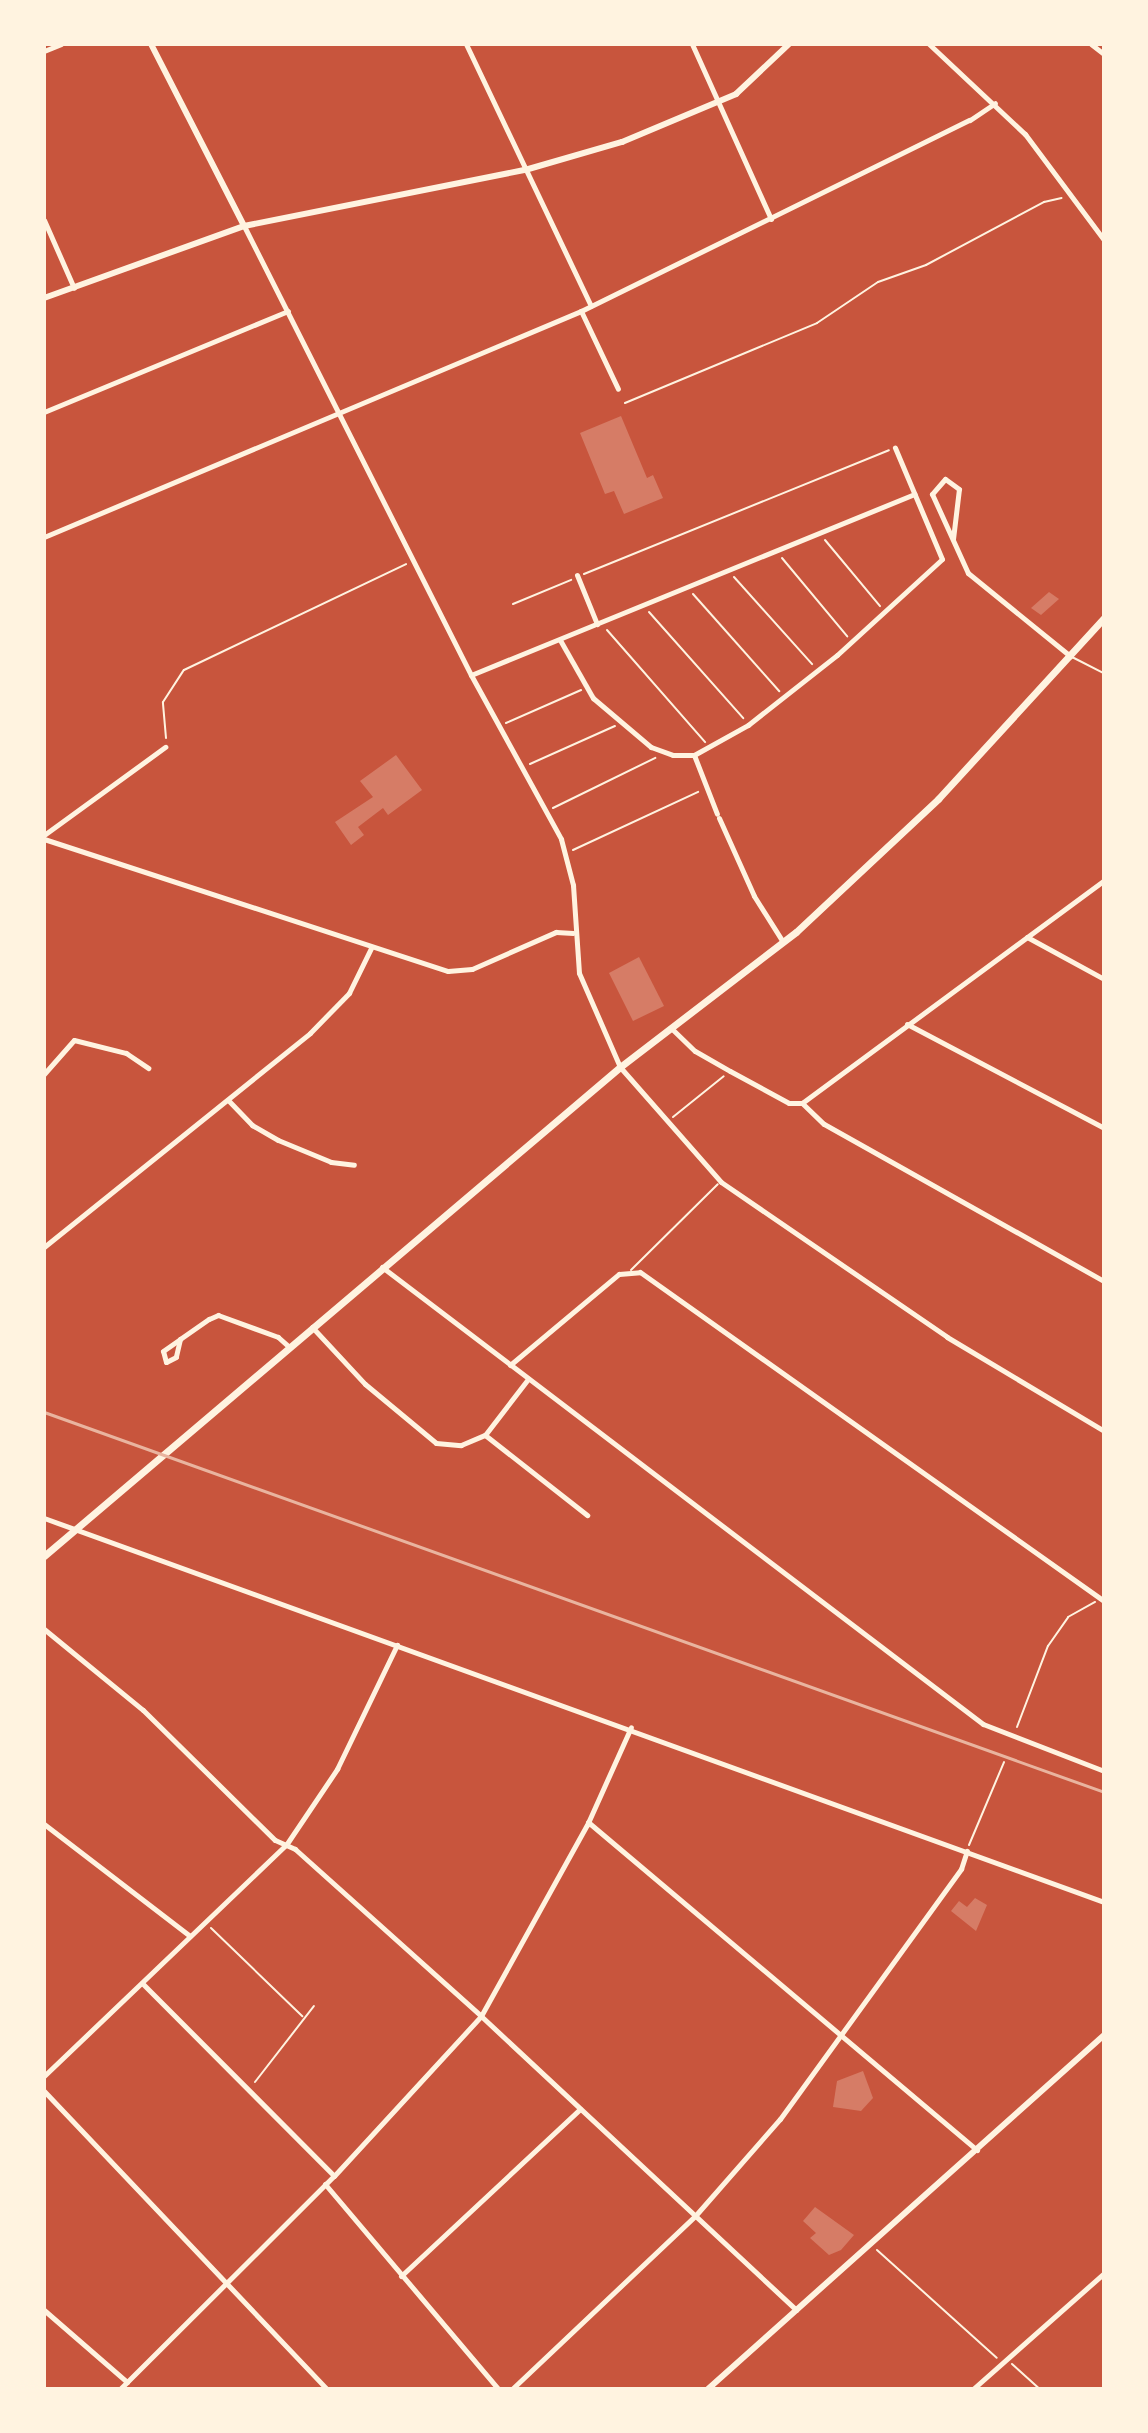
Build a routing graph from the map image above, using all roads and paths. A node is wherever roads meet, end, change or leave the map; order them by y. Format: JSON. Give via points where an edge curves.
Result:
{"nodes":[{"id":1,"x":61,"y":44,"type":"edge"},
{"id":2,"x":151,"y":44,"type":"edge"},
{"id":3,"x":466,"y":44,"type":"edge"},
{"id":4,"x":692,"y":44,"type":"edge"},
{"id":5,"x":789,"y":44,"type":"edge"},
{"id":6,"x":929,"y":44,"type":"edge"},
{"id":7,"x":1091,"y":44,"type":"edge"},
{"id":8,"x":44,"y":51,"type":"edge"},
{"id":9,"x":1104,"y":54,"type":"edge"},
{"id":10,"x":995,"y":103,"type":"junction"},
{"id":11,"x":720,"y":104,"type":"junction"},
{"id":12,"x":525,"y":170,"type":"junction"},
{"id":13,"x":1074,"y":195,"type":"junction"},
{"id":14,"x":771,"y":219,"type":"junction"},
{"id":15,"x":44,"y":220,"type":"edge"},
{"id":16,"x":244,"y":226,"type":"junction"},
{"id":17,"x":1104,"y":240,"type":"edge"},
{"id":18,"x":74,"y":288,"type":"junction"},
{"id":19,"x":44,"y":298,"type":"edge"},
{"id":20,"x":591,"y":306,"type":"junction"},
{"id":21,"x":288,"y":311,"type":"junction"},
{"id":22,"x":581,"y":311,"type":"junction"},
{"id":23,"x":618,"y":389,"type":"dead end"},
{"id":24,"x":625,"y":403,"type":"dead end"},
{"id":25,"x":44,"y":412,"type":"edge"},
{"id":26,"x":338,"y":412,"type":"junction"},
{"id":27,"x":895,"y":448,"type":"joint"},
{"id":28,"x":914,"y":494,"type":"junction"},
{"id":29,"x":820,"y":532,"type":"junction"},
{"id":30,"x":44,"y":537,"type":"edge"},
{"id":31,"x":953,"y":539,"type":"junction"},
{"id":32,"x":777,"y":550,"type":"junction"},
{"id":33,"x":412,"y":561,"type":"junction"},
{"id":34,"x":728,"y":570,"type":"junction"},
{"id":35,"x":578,"y":576,"type":"junction"},
{"id":36,"x":687,"y":587,"type":"junction"},
{"id":37,"x":513,"y":604,"type":"dead end"},
{"id":38,"x":643,"y":605,"type":"junction"},
{"id":39,"x":883,"y":610,"type":"junction"},
{"id":40,"x":1104,"y":618,"type":"edge"},
{"id":41,"x":599,"y":623,"type":"junction"},
{"id":42,"x":560,"y":640,"type":"junction"},
{"id":43,"x":851,"y":641,"type":"junction"},
{"id":44,"x":1071,"y":656,"type":"junction"},
{"id":45,"x":818,"y":671,"type":"junction"},
{"id":46,"x":1104,"y":673,"type":"edge"},
{"id":47,"x":471,"y":675,"type":"junction"},
{"id":48,"x":585,"y":688,"type":"junction"},
{"id":49,"x":785,"y":698,"type":"junction"},
{"id":50,"x":620,"y":723,"type":"junction"},
{"id":51,"x":748,"y":725,"type":"junction"},
{"id":52,"x":499,"y":727,"type":"junction"},
{"id":53,"x":165,"y":747,"type":"joint"},
{"id":54,"x":708,"y":747,"type":"junction"},
{"id":55,"x":661,"y":751,"type":"junction"},
{"id":56,"x":694,"y":755,"type":"junction"},
{"id":57,"x":522,"y":768,"type":"junction"},
{"id":58,"x":707,"y":788,"type":"junction"},
{"id":59,"x":546,"y":812,"type":"junction"},
{"id":60,"x":44,"y":837,"type":"edge"},
{"id":61,"x":566,"y":854,"type":"junction"},
{"id":62,"x":1104,"y":880,"type":"edge"},
{"id":63,"x":573,"y":933,"type":"junction"},
{"id":64,"x":1027,"y":937,"type":"junction"},
{"id":65,"x":783,"y":942,"type":"junction"},
{"id":66,"x":371,"y":948,"type":"junction"},
{"id":67,"x":1104,"y":979,"type":"edge"},
{"id":68,"x":907,"y":1024,"type":"junction"},
{"id":69,"x":671,"y":1028,"type":"junction"},
{"id":70,"x":620,"y":1067,"type":"junction"},
{"id":71,"x":148,"y":1068,"type":"dead end"},
{"id":72,"x":730,"y":1071,"type":"junction"},
{"id":73,"x":44,"y":1074,"type":"edge"},
{"id":74,"x":228,"y":1100,"type":"junction"},
{"id":75,"x":802,"y":1103,"type":"junction"},
{"id":76,"x":666,"y":1123,"type":"junction"},
{"id":77,"x":1104,"y":1128,"type":"edge"},
{"id":78,"x":354,"y":1165,"type":"dead end"},
{"id":79,"x":721,"y":1182,"type":"junction"},
{"id":80,"x":44,"y":1247,"type":"edge"},
{"id":81,"x":382,"y":1267,"type":"junction"},
{"id":82,"x":631,"y":1270,"type":"junction"},
{"id":83,"x":1104,"y":1281,"type":"edge"},
{"id":84,"x":312,"y":1327,"type":"junction"},
{"id":85,"x":180,"y":1339,"type":"junction"},
{"id":86,"x":288,"y":1346,"type":"junction"},
{"id":87,"x":510,"y":1365,"type":"junction"},
{"id":88,"x":528,"y":1379,"type":"junction"},
{"id":89,"x":1104,"y":1431,"type":"edge"},
{"id":90,"x":485,"y":1435,"type":"junction"},
{"id":91,"x":587,"y":1515,"type":"dead end"},
{"id":92,"x":44,"y":1518,"type":"edge"},
{"id":93,"x":72,"y":1530,"type":"junction"},
{"id":94,"x":44,"y":1556,"type":"edge"},
{"id":95,"x":1104,"y":1568,"type":"edge"},
{"id":96,"x":1101,"y":1599,"type":"edge"},
{"id":97,"x":44,"y":1629,"type":"edge"},
{"id":98,"x":397,"y":1645,"type":"junction"},
{"id":99,"x":631,"y":1727,"type":"junction"},
{"id":100,"x":1015,"y":1731,"type":"dead end"},
{"id":101,"x":1004,"y":1762,"type":"dead end"},
{"id":102,"x":1104,"y":1771,"type":"edge"},
{"id":103,"x":588,"y":1822,"type":"junction"},
{"id":104,"x":44,"y":1824,"type":"edge"},
{"id":105,"x":286,"y":1845,"type":"junction"},
{"id":106,"x":968,"y":1848,"type":"junction"},
{"id":107,"x":1104,"y":1902,"type":"edge"},
{"id":108,"x":205,"y":1923,"type":"junction"},
{"id":109,"x":190,"y":1936,"type":"junction"},
{"id":110,"x":142,"y":1983,"type":"junction"},
{"id":111,"x":314,"y":2006,"type":"dead end"},
{"id":112,"x":302,"y":2016,"type":"junction"},
{"id":113,"x":481,"y":2016,"type":"junction"},
{"id":114,"x":840,"y":2034,"type":"junction"},
{"id":115,"x":1104,"y":2035,"type":"edge"},
{"id":116,"x":44,"y":2076,"type":"edge"},
{"id":117,"x":255,"y":2082,"type":"dead end"},
{"id":118,"x":44,"y":2091,"type":"edge"},
{"id":119,"x":580,"y":2109,"type":"junction"},
{"id":120,"x":977,"y":2150,"type":"junction"},
{"id":121,"x":334,"y":2176,"type":"junction"},
{"id":122,"x":325,"y":2184,"type":"junction"},
{"id":123,"x":695,"y":2216,"type":"junction"},
{"id":124,"x":871,"y":2244,"type":"junction"},
{"id":125,"x":1104,"y":2273,"type":"edge"},
{"id":126,"x":401,"y":2276,"type":"junction"},
{"id":127,"x":226,"y":2283,"type":"junction"},
{"id":128,"x":44,"y":2310,"type":"edge"},
{"id":129,"x":796,"y":2310,"type":"junction"},
{"id":130,"x":1006,"y":2362,"type":"junction"},
{"id":131,"x":127,"y":2382,"type":"junction"},
{"id":132,"x":120,"y":2389,"type":"edge"},
{"id":133,"x":327,"y":2389,"type":"edge"},
{"id":134,"x":498,"y":2389,"type":"edge"},
{"id":135,"x":512,"y":2389,"type":"edge"},
{"id":136,"x":708,"y":2389,"type":"edge"},
{"id":137,"x":973,"y":2389,"type":"edge"},
{"id":138,"x":1040,"y":2389,"type":"edge"}],
"edges":[{"from":1,"to":8,"type":"street"},
{"from":2,"to":16,"type":"street"},
{"from":3,"to":12,"type":"street"},
{"from":4,"to":11,"type":"street"},
{"from":5,"to":11,"type":"street","via":[[750,84]]},
{"from":6,"to":10,"type":"street"},
{"from":7,"to":9,"type":"street"},
{"from":10,"to":13,"type":"street"},
{"from":10,"to":14,"type":"street"},
{"from":11,"to":12,"type":"street","via":[[622,142]]},
{"from":11,"to":14,"type":"street"},
{"from":12,"to":16,"type":"street"},
{"from":12,"to":20,"type":"street"},
{"from":13,"to":17,"type":"street"},
{"from":13,"to":24,"type":"path","via":[[1044,202],[926,265],[894,274],[817,323]]},
{"from":14,"to":20,"type":"street"},
{"from":15,"to":18,"type":"street"},
{"from":16,"to":18,"type":"street"},
{"from":16,"to":21,"type":"street"},
{"from":18,"to":19,"type":"street"},
{"from":20,"to":22,"type":"street"},
{"from":21,"to":25,"type":"street"},
{"from":21,"to":26,"type":"street"},
{"from":22,"to":23,"type":"street"},
{"from":22,"to":26,"type":"street"},
{"from":26,"to":30,"type":"street"},
{"from":26,"to":33,"type":"street"},
{"from":27,"to":28,"type":"street"},
{"from":27,"to":35,"type":"path"},
{"from":28,"to":29,"type":"street"},
{"from":28,"to":39,"type":"street","via":[[942,559]]},
{"from":29,"to":32,"type":"street"},
{"from":29,"to":39,"type":"path"},
{"from":31,"to":31,"type":"street","via":[[959,489],[945,479],[932,494]]},
{"from":31,"to":44,"type":"street","via":[[976,581]]},
{"from":32,"to":34,"type":"street"},
{"from":32,"to":43,"type":"path"},
{"from":33,"to":47,"type":"street"},
{"from":33,"to":53,"type":"path","via":[[184,670],[163,702]]},
{"from":34,"to":36,"type":"street"},
{"from":34,"to":45,"type":"path"},
{"from":35,"to":37,"type":"path"},
{"from":35,"to":41,"type":"street"},
{"from":36,"to":38,"type":"street"},
{"from":36,"to":49,"type":"path"},
{"from":38,"to":41,"type":"street"},
{"from":38,"to":51,"type":"path"},
{"from":39,"to":43,"type":"street"},
{"from":40,"to":44,"type":"main road"},
{"from":41,"to":42,"type":"street"},
{"from":41,"to":54,"type":"path"},
{"from":42,"to":47,"type":"street"},
{"from":42,"to":48,"type":"street"},
{"from":43,"to":45,"type":"street"},
{"from":44,"to":46,"type":"lane"},
{"from":44,"to":65,"type":"main road","via":[[938,799]]},
{"from":45,"to":49,"type":"street"},
{"from":47,"to":52,"type":"street"},
{"from":48,"to":50,"type":"street"},
{"from":48,"to":52,"type":"path"},
{"from":49,"to":51,"type":"street"},
{"from":50,"to":55,"type":"street"},
{"from":50,"to":57,"type":"path"},
{"from":51,"to":54,"type":"street"},
{"from":52,"to":57,"type":"street"},
{"from":53,"to":60,"type":"street"},
{"from":54,"to":56,"type":"street"},
{"from":55,"to":56,"type":"street"},
{"from":55,"to":59,"type":"path"},
{"from":56,"to":58,"type":"street"},
{"from":57,"to":59,"type":"street"},
{"from":58,"to":61,"type":"path"},
{"from":58,"to":65,"type":"street","via":[[754,896]]},
{"from":59,"to":61,"type":"street"},
{"from":60,"to":66,"type":"street"},
{"from":61,"to":63,"type":"street","via":[[573,885]]},
{"from":62,"to":64,"type":"street"},
{"from":63,"to":66,"type":"street","via":[[556,932],[461,972]]},
{"from":63,"to":70,"type":"street","via":[[579,973]]},
{"from":64,"to":67,"type":"street"},
{"from":64,"to":68,"type":"street"},
{"from":65,"to":69,"type":"main road"},
{"from":66,"to":74,"type":"street","via":[[349,993],[332,1012]]},
{"from":68,"to":75,"type":"street"},
{"from":68,"to":77,"type":"street"},
{"from":69,"to":70,"type":"main road"},
{"from":69,"to":72,"type":"street","via":[[695,1051]]},
{"from":70,"to":76,"type":"street"},
{"from":70,"to":81,"type":"main road"},
{"from":71,"to":73,"type":"street","via":[[126,1053],[74,1040]]},
{"from":72,"to":75,"type":"street","via":[[789,1103]]},
{"from":72,"to":76,"type":"path"},
{"from":74,"to":78,"type":"street","via":[[278,1140],[331,1162]]},
{"from":74,"to":80,"type":"street"},
{"from":75,"to":83,"type":"street","via":[[824,1124]]},
{"from":76,"to":79,"type":"street"},
{"from":79,"to":82,"type":"lane"},
{"from":79,"to":89,"type":"street","via":[[947,1337]]},
{"from":81,"to":84,"type":"main road"},
{"from":81,"to":87,"type":"street"},
{"from":82,"to":87,"type":"street"},
{"from":82,"to":96,"type":"street","via":[[648,1276]]},
{"from":84,"to":86,"type":"main road"},
{"from":84,"to":90,"type":"street","via":[[424,1437],[450,1446]]},
{"from":85,"to":85,"type":"street","via":[[163,1351],[166,1362],[176,1357]]},
{"from":85,"to":86,"type":"street","via":[[218,1315],[278,1337]]},
{"from":86,"to":93,"type":"main road"},
{"from":87,"to":88,"type":"street"},
{"from":88,"to":90,"type":"street"},
{"from":88,"to":102,"type":"street","via":[[983,1724]]},
{"from":90,"to":91,"type":"street"},
{"from":92,"to":93,"type":"street"},
{"from":93,"to":94,"type":"main road"},
{"from":93,"to":98,"type":"street"},
{"from":95,"to":96,"type":"path"},
{"from":96,"to":100,"type":"path","via":[[1068,1617],[1048,1646]]},
{"from":97,"to":105,"type":"street","via":[[143,1710],[244,1805],[248,1815]]},
{"from":98,"to":99,"type":"street"},
{"from":98,"to":105,"type":"street","via":[[337,1769]]},
{"from":99,"to":103,"type":"street"},
{"from":99,"to":106,"type":"street"},
{"from":101,"to":106,"type":"path"},
{"from":103,"to":113,"type":"street"},
{"from":103,"to":114,"type":"street"},
{"from":104,"to":109,"type":"street"},
{"from":105,"to":108,"type":"street"},
{"from":105,"to":113,"type":"street"},
{"from":106,"to":107,"type":"street"},
{"from":106,"to":114,"type":"street","via":[[961,1869]]},
{"from":108,"to":109,"type":"street"},
{"from":108,"to":112,"type":"path"},
{"from":109,"to":110,"type":"street"},
{"from":110,"to":116,"type":"street"},
{"from":110,"to":121,"type":"street"},
{"from":111,"to":112,"type":"path"},
{"from":112,"to":117,"type":"path"},
{"from":113,"to":119,"type":"street"},
{"from":113,"to":121,"type":"street"},
{"from":114,"to":120,"type":"street"},
{"from":114,"to":123,"type":"street","via":[[780,2119]]},
{"from":115,"to":120,"type":"street"},
{"from":118,"to":127,"type":"street"},
{"from":119,"to":123,"type":"street"},
{"from":119,"to":126,"type":"street"},
{"from":120,"to":124,"type":"street"},
{"from":121,"to":122,"type":"street"},
{"from":122,"to":126,"type":"street"},
{"from":122,"to":127,"type":"street"},
{"from":123,"to":129,"type":"street"},
{"from":123,"to":135,"type":"street"},
{"from":124,"to":129,"type":"street"},
{"from":124,"to":130,"type":"path"},
{"from":125,"to":130,"type":"street"},
{"from":126,"to":134,"type":"street"},
{"from":127,"to":131,"type":"street"},
{"from":127,"to":133,"type":"street"},
{"from":128,"to":131,"type":"street"},
{"from":129,"to":136,"type":"street"},
{"from":130,"to":137,"type":"street"},
{"from":130,"to":138,"type":"path"},
{"from":131,"to":132,"type":"street"}]}
